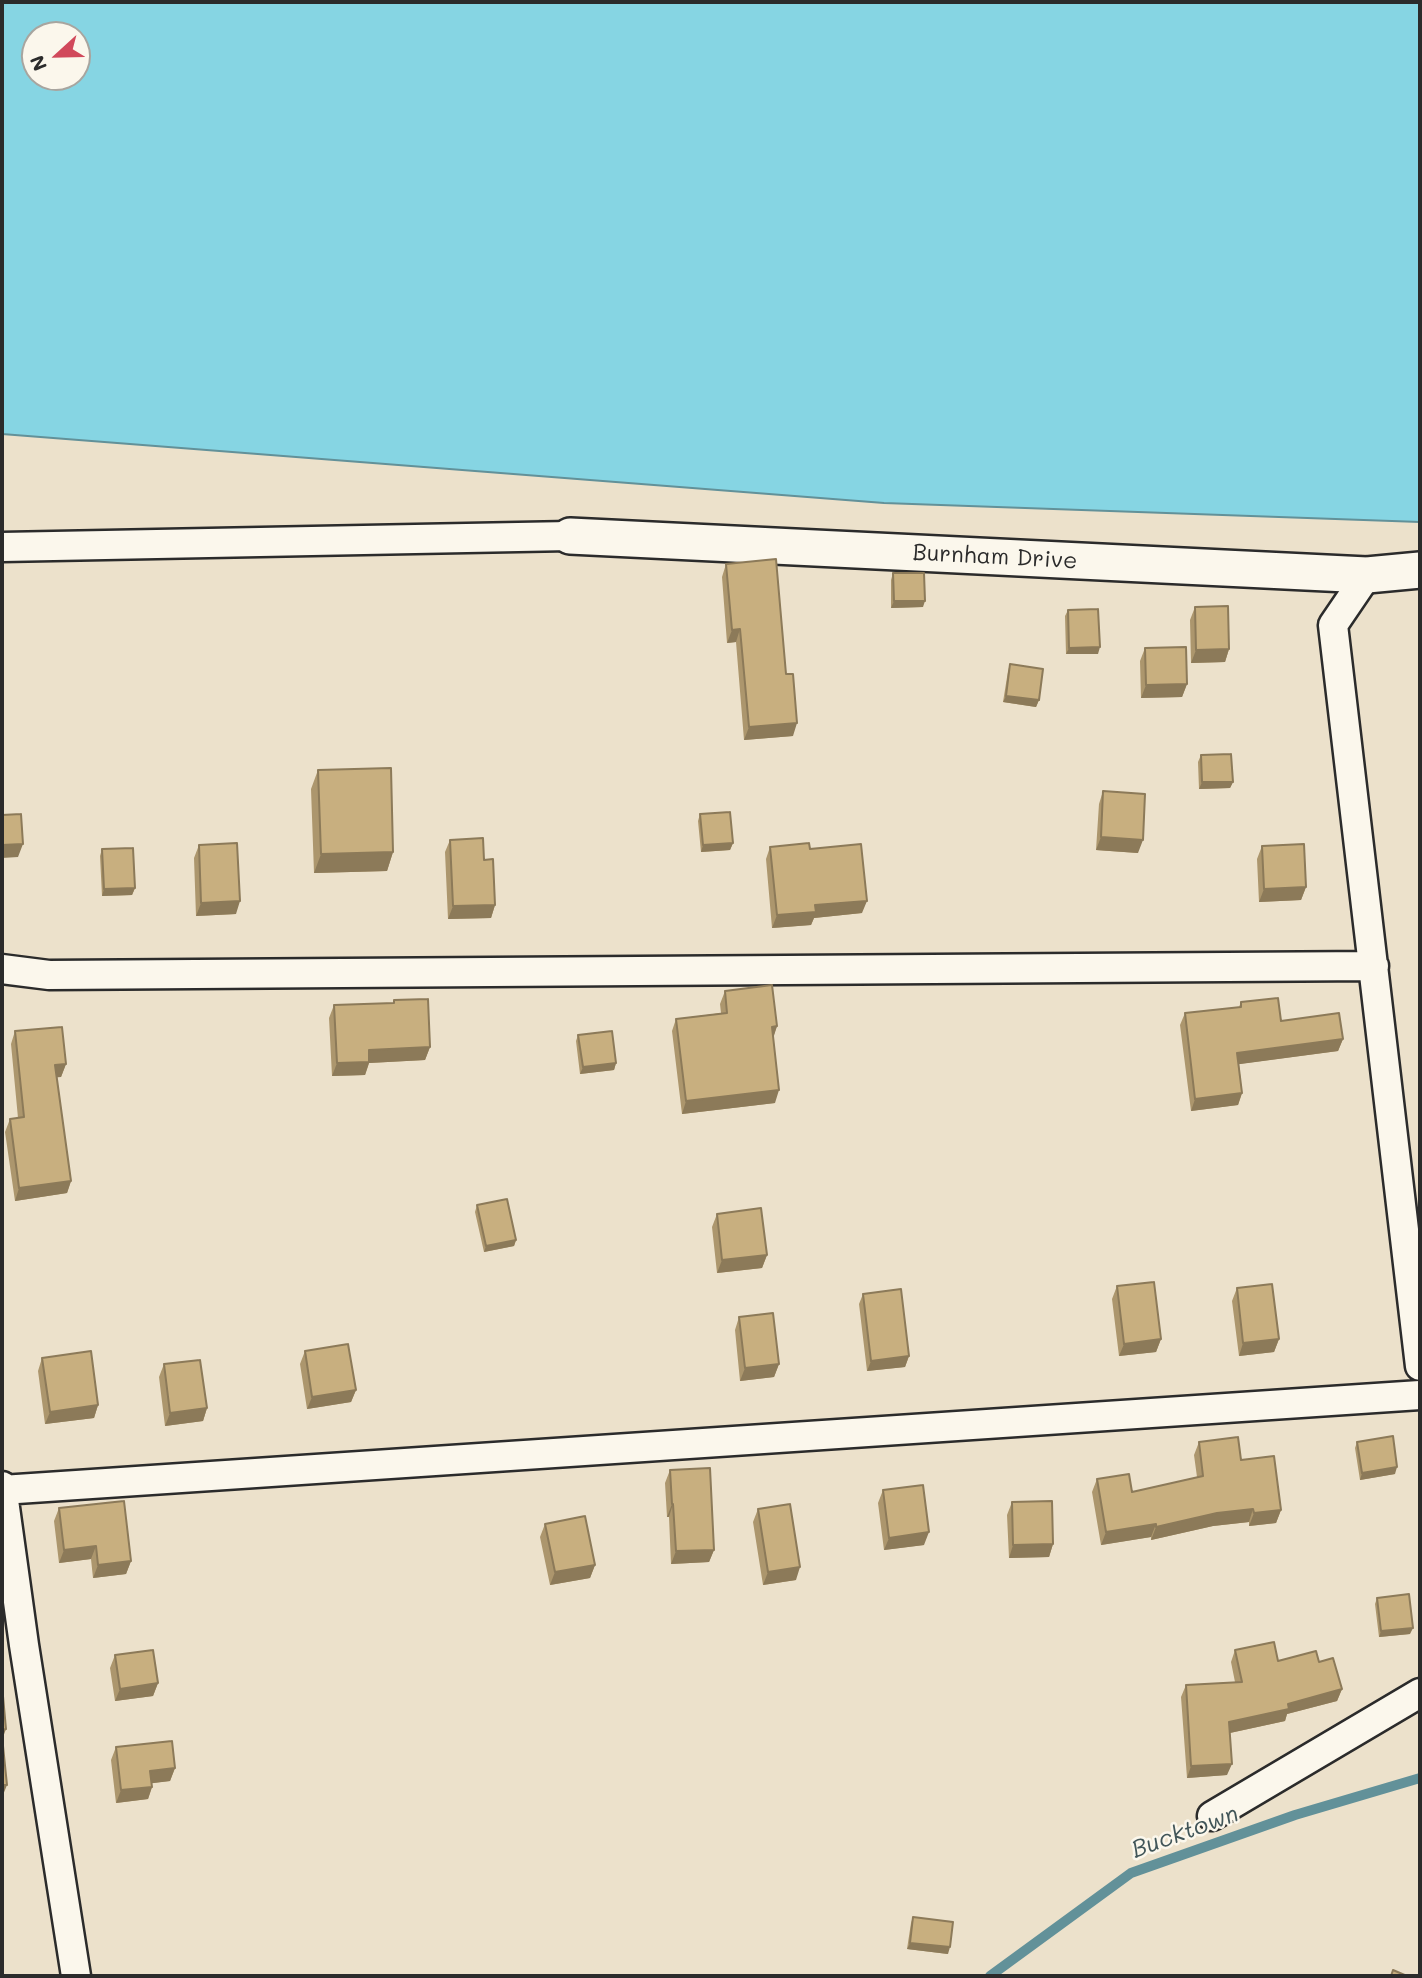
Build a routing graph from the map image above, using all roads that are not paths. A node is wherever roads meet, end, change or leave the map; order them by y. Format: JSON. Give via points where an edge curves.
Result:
{"nodes":[{"id":1,"x":570,"y":536,"type":"joint"},
{"id":2,"x":2,"y":547,"type":"edge"},
{"id":3,"x":1420,"y":570,"type":"edge"},
{"id":4,"x":1367,"y":575,"type":"junction"},
{"id":5,"x":1374,"y":966,"type":"junction"},
{"id":6,"x":2,"y":970,"type":"edge"},
{"id":7,"x":1420,"y":1366,"type":"edge"},
{"id":8,"x":1420,"y":1395,"type":"edge"},
{"id":9,"x":2,"y":1488,"type":"edge"},
{"id":10,"x":13,"y":1645,"type":"edge"},
{"id":11,"x":1420,"y":1693,"type":"edge"},
{"id":12,"x":1213,"y":1816,"type":"dead end"},
{"id":13,"x":76,"y":1976,"type":"edge"}],
"edges":[{"from":1,"to":2,"type":"street"},
{"from":1,"to":4,"type":"street","name":"Burnham Drive"},
{"from":3,"to":4,"type":"street","name":"Burnham Drive"},
{"from":4,"to":5,"type":"street","via":[[1334,625]]},
{"from":5,"to":6,"type":"street","via":[[63,975]]},
{"from":5,"to":7,"type":"street"},
{"from":8,"to":9,"type":"street"},
{"from":9,"to":10,"type":"street"},
{"from":10,"to":13,"type":"street"},
{"from":11,"to":12,"type":"street"}]}
